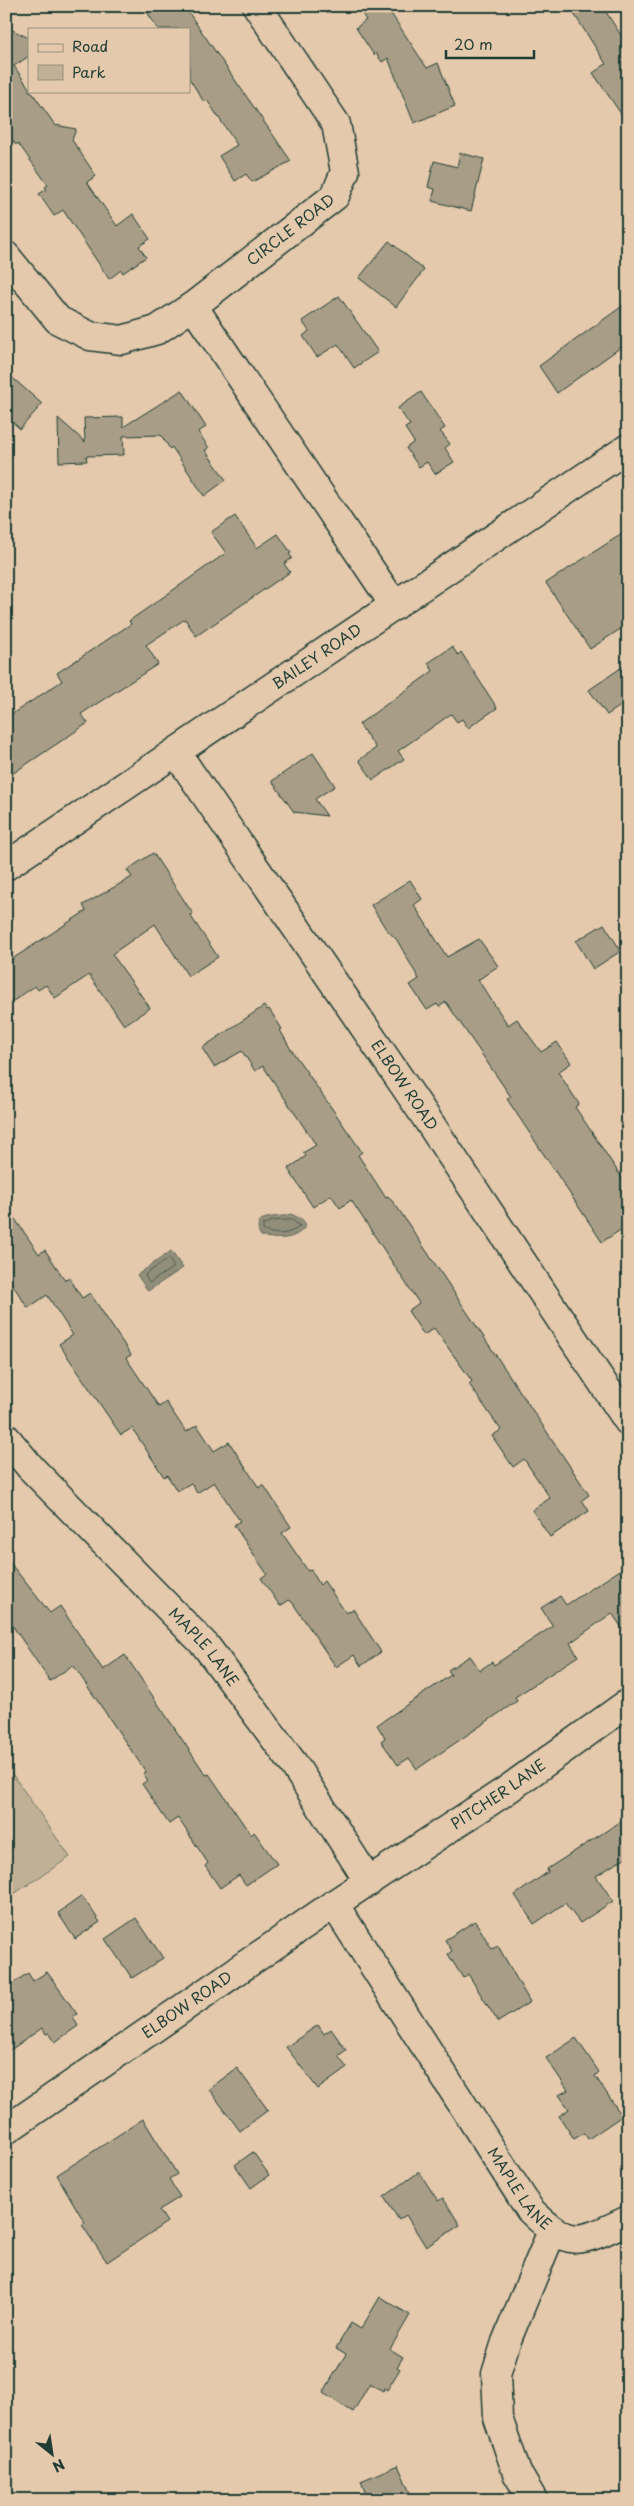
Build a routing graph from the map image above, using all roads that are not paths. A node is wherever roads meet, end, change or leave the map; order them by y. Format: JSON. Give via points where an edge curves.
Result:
{"nodes":[{"id":1,"x":257,"y":6,"type":"edge"},
{"id":2,"x":6,"y":256,"type":"edge"},
{"id":3,"x":193,"y":306,"type":"junction"},
{"id":4,"x":628,"y":448,"type":"edge"},
{"id":5,"x":394,"y":606,"type":"junction"},
{"id":6,"x":176,"y":752,"type":"junction"},
{"id":7,"x":6,"y":866,"type":"edge"},
{"id":8,"x":628,"y":1421,"type":"edge"},
{"id":9,"x":6,"y":1438,"type":"edge"},
{"id":10,"x":628,"y":1704,"type":"edge"},
{"id":11,"x":369,"y":1882,"type":"junction"},
{"id":12,"x":334,"y":1904,"type":"junction"},
{"id":13,"x":6,"y":2130,"type":"edge"},
{"id":14,"x":628,"y":2220,"type":"edge"},
{"id":15,"x":552,"y":2231,"type":"junction"},
{"id":16,"x":533,"y":2500,"type":"edge"}],
"edges":[{"from":1,"to":3,"type":"street","name":"CIRCLE ROAD","via":[[336,124],[345,172],[335,196]]},
{"from":2,"to":3,"type":"street","name":"CIRCLE ROAD","via":[[58,320],[90,336],[122,340],[157,330]]},
{"from":3,"to":5,"type":"street"},
{"from":4,"to":5,"type":"street","name":"BAILEY ROAD"},
{"from":5,"to":6,"type":"street","name":"BAILEY ROAD"},
{"from":6,"to":7,"type":"street","name":"BAILEY ROAD"},
{"from":6,"to":8,"type":"street","name":"ELBOW ROAD","via":[[420,1107]]},
{"from":9,"to":11,"type":"street","name":"MAPLE LANE","via":[[31,1468],[206,1646],[293,1763]]},
{"from":10,"to":11,"type":"street","name":"PITCHER LANE"},
{"from":11,"to":12,"type":"street","name":"ELBOW ROAD"},
{"from":12,"to":13,"type":"street","name":"ELBOW ROAD"},
{"from":12,"to":15,"type":"street","name":"MAPLE LANE","via":[[530,2210]]},
{"from":14,"to":15,"type":"street","via":[[591,2237],[570,2239]]},
{"from":15,"to":16,"type":"street","name":"MAPLE LANE","via":[[496,2374],[498,2418],[517,2473]]}]}
